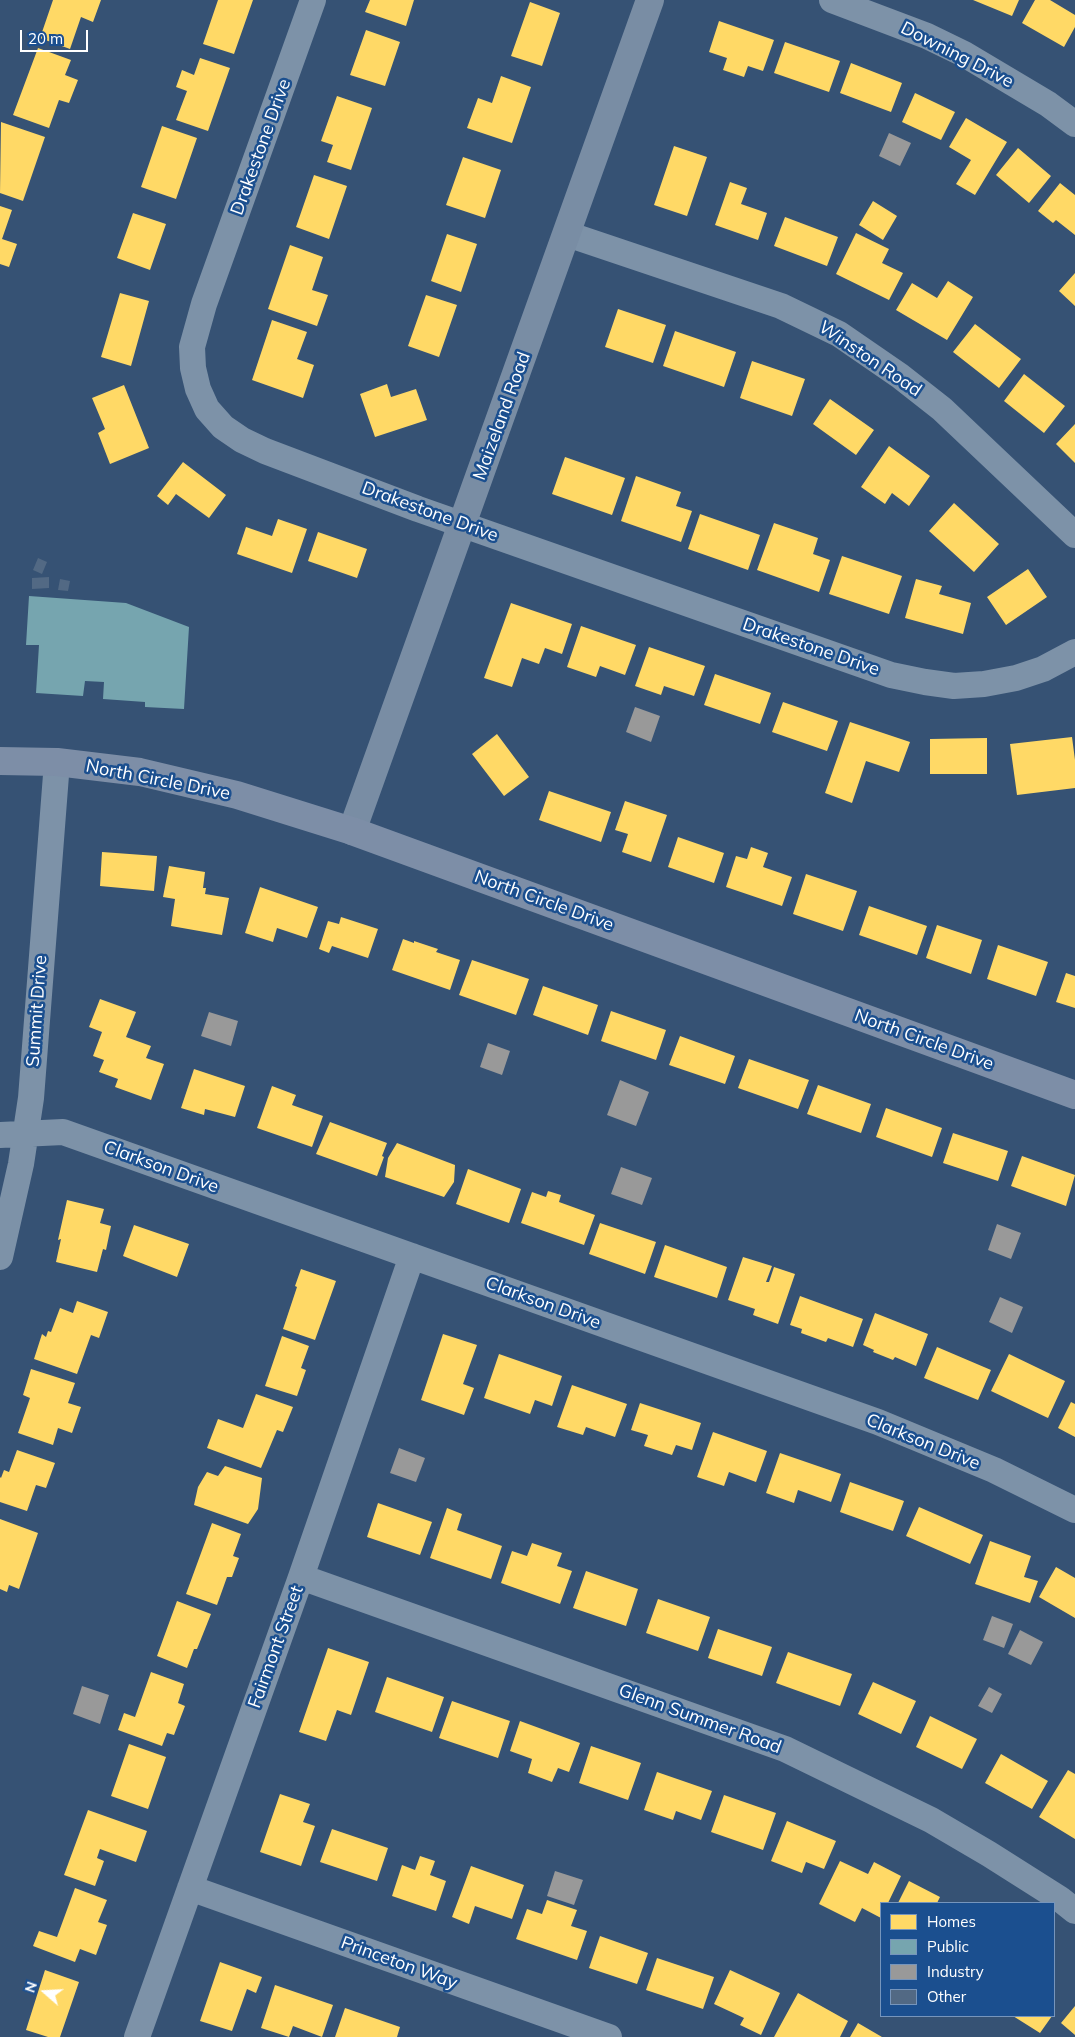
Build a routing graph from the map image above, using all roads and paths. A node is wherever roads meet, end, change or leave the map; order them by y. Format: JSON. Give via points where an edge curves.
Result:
{"nodes":[{"id":1,"x":313,"y":0,"type":"edge"},
{"id":2,"x":650,"y":0,"type":"edge"},
{"id":3,"x":832,"y":0,"type":"edge"},
{"id":4,"x":1075,"y":124,"type":"edge"},
{"id":5,"x":567,"y":234,"type":"junction"},
{"id":6,"x":464,"y":525,"type":"junction"},
{"id":7,"x":1075,"y":535,"type":"edge"},
{"id":8,"x":1075,"y":652,"type":"edge"},
{"id":9,"x":0,"y":761,"type":"edge"},
{"id":10,"x":57,"y":762,"type":"junction"},
{"id":11,"x":352,"y":832,"type":"junction"},
{"id":12,"x":1075,"y":1095,"type":"edge"},
{"id":13,"x":26,"y":1134,"type":"junction"},
{"id":14,"x":0,"y":1135,"type":"edge"},
{"id":15,"x":412,"y":1256,"type":"junction"},
{"id":16,"x":0,"y":1258,"type":"edge"},
{"id":17,"x":1075,"y":1510,"type":"edge"},
{"id":18,"x":301,"y":1577,"type":"junction"},
{"id":19,"x":190,"y":1888,"type":"junction"},
{"id":20,"x":1075,"y":1911,"type":"edge"},
{"id":21,"x":137,"y":2037,"type":"edge"},
{"id":22,"x":609,"y":2037,"type":"edge"}],
"edges":[{"from":1,"to":6,"type":"street","name":"Drakestone Drive","via":[[196,328],[192,347],[198,389],[207,409],[222,427],[242,440]]},
{"from":2,"to":5,"type":"main road","name":"Maizeland Road"},
{"from":3,"to":4,"type":"street","name":"Downing Drive","via":[[927,36],[964,54],[1048,104]]},
{"from":5,"to":6,"type":"main road","name":"Maizeland Road"},
{"from":5,"to":7,"type":"street","name":"Winston Road","via":[[781,306],[839,334],[942,409]]},
{"from":6,"to":8,"type":"street","name":"Drakestone Drive","via":[[891,676],[954,686],[984,684],[1043,669]]},
{"from":6,"to":11,"type":"main road","name":"Maizeland Road"},
{"from":9,"to":10,"type":"main road","name":"North Circle Drive"},
{"from":10,"to":11,"type":"main road","name":"North Circle Drive","via":[[183,781]]},
{"from":10,"to":13,"type":"street","name":"Summit Drive"},
{"from":11,"to":12,"type":"main road","name":"North Circle Drive"},
{"from":13,"to":14,"type":"street","name":"Clarkson Drive"},
{"from":13,"to":15,"type":"street","name":"Clarkson Drive","via":[[63,1132]]},
{"from":13,"to":16,"type":"street","name":"Summit Drive"},
{"from":15,"to":17,"type":"street","name":"Clarkson Drive","via":[[878,1422],[994,1470]]},
{"from":15,"to":18,"type":"street","name":"Fairmont Street"},
{"from":18,"to":19,"type":"street","name":"Fairmont Street"},
{"from":18,"to":20,"type":"street","name":"Glenn Summer Road","via":[[786,1749],[931,1820]]},
{"from":19,"to":21,"type":"street","name":"Fairmont Street"},
{"from":19,"to":22,"type":"street","name":"Princeton Way"}]}
